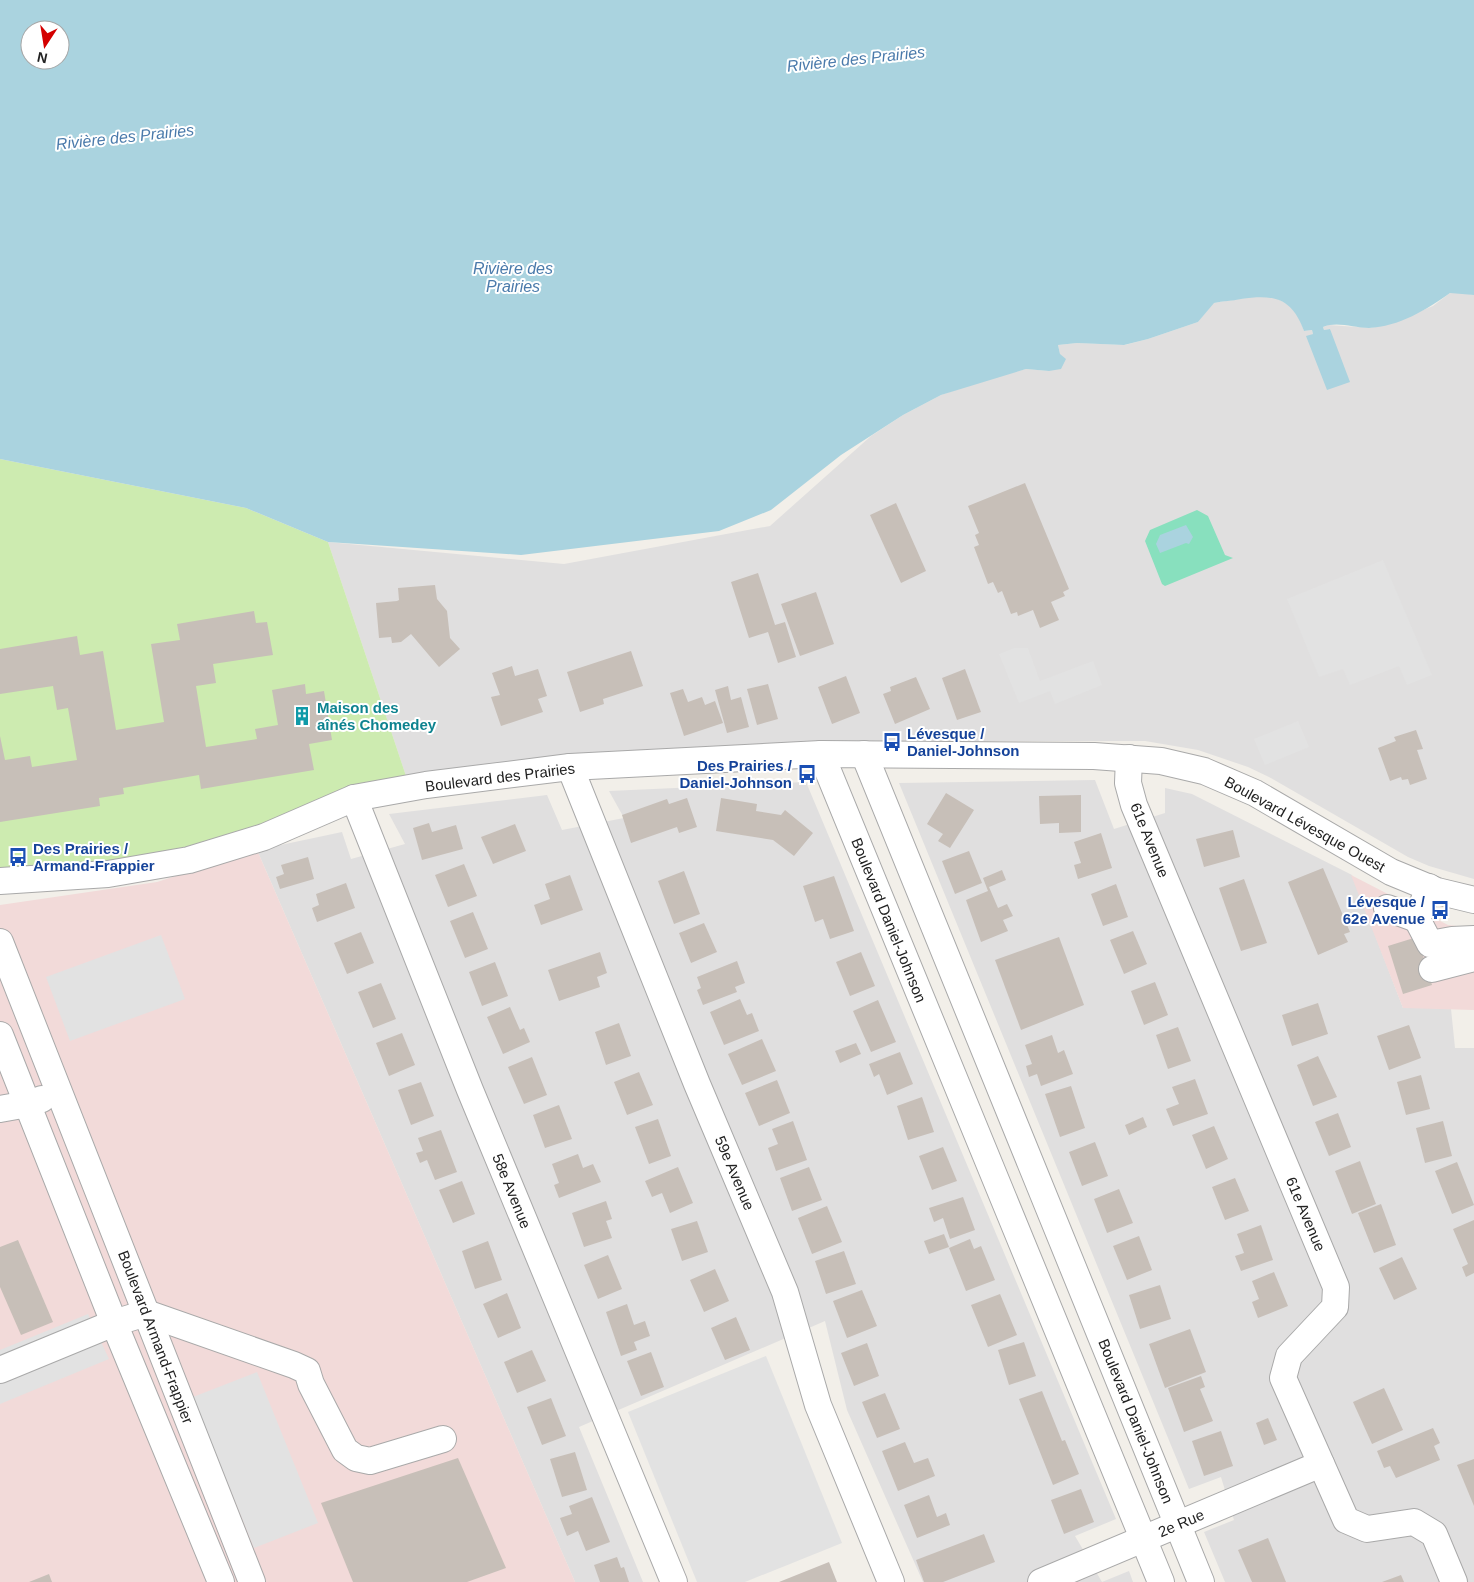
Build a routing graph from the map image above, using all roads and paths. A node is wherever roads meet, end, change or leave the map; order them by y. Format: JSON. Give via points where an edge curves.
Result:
{"nodes":[{"id":1,"x":821,"y":754,"type":"junction"},
{"id":2,"x":864,"y":754,"type":"junction"},
{"id":3,"x":1013,"y":756,"type":"joint"},
{"id":4,"x":1129,"y":758,"type":"junction"},
{"id":5,"x":570,"y":767,"type":"junction"},
{"id":6,"x":354,"y":798,"type":"junction"},
{"id":7,"x":0,"y":881,"type":"edge"},
{"id":8,"x":1429,"y":888,"type":"junction"},
{"id":9,"x":1474,"y":900,"type":"edge"},
{"id":10,"x":1387,"y":908,"type":"dead end"},
{"id":11,"x":1418,"y":919,"type":"junction"},
{"id":12,"x":1474,"y":939,"type":"edge"},
{"id":13,"x":0,"y":942,"type":"edge"},
{"id":14,"x":1474,"y":958,"type":"edge"},
{"id":15,"x":1432,"y":969,"type":"dead end"},
{"id":16,"x":0,"y":1035,"type":"edge"},
{"id":17,"x":994,"y":1074,"type":"junction"},
{"id":18,"x":957,"y":1085,"type":"junction"},
{"id":19,"x":59,"y":1092,"type":"junction"},
{"id":20,"x":28,"y":1104,"type":"junction"},
{"id":21,"x":0,"y":1110,"type":"edge"},
{"id":22,"x":146,"y":1313,"type":"junction"},
{"id":23,"x":1093,"y":1316,"type":"junction"},
{"id":24,"x":114,"y":1323,"type":"junction"},
{"id":25,"x":1058,"y":1330,"type":"junction"},
{"id":26,"x":0,"y":1370,"type":"edge"},
{"id":27,"x":443,"y":1439,"type":"dead end"},
{"id":28,"x":1321,"y":1464,"type":"junction"},
{"id":29,"x":1178,"y":1524,"type":"junction"},
{"id":30,"x":1144,"y":1539,"type":"junction"},
{"id":31,"x":221,"y":1582,"type":"edge"},
{"id":32,"x":252,"y":1582,"type":"edge"},
{"id":33,"x":674,"y":1582,"type":"edge"},
{"id":34,"x":891,"y":1582,"type":"edge"},
{"id":35,"x":1041,"y":1582,"type":"edge"},
{"id":36,"x":1161,"y":1582,"type":"edge"},
{"id":37,"x":1201,"y":1582,"type":"edge"},
{"id":38,"x":1454,"y":1582,"type":"edge"}],
"edges":[{"from":1,"to":2,"type":"street","name":"Boulevard des Prairies"},
{"from":1,"to":5,"type":"street","name":"Boulevard des Prairies"},
{"from":1,"to":18,"type":"street","name":"Boulevard Daniel-Johnson"},
{"from":2,"to":3,"type":"street","name":"Boulevard des Prairies"},
{"from":2,"to":17,"type":"street","name":"Boulevard Daniel-Johnson"},
{"from":3,"to":4,"type":"street","name":"Boulevard Lévesque Ouest"},
{"from":4,"to":8,"type":"street","name":"Boulevard Lévesque Ouest","via":[[1184,765],[1236,784],[1378,865]]},
{"from":4,"to":28,"type":"street","name":"61e Avenue","via":[[1128,783],[1134,805],[1336,1287],[1335,1306],[1289,1356],[1284,1378]]},
{"from":5,"to":6,"type":"street","name":"Boulevard des Prairies","via":[[426,785]]},
{"from":5,"to":34,"type":"street","name":"59e Avenue","via":[[697,1084],[785,1292],[818,1405]]},
{"from":6,"to":7,"type":"street","name":"Boulevard des Prairies","via":[[264,837],[189,860],[108,874]]},
{"from":6,"to":33,"type":"street","name":"58e Avenue","via":[[470,1090]]},
{"from":8,"to":9,"type":"street","name":"Boulevard Lévesque Ouest"},
{"from":8,"to":11,"type":"street"},
{"from":10,"to":11,"type":"street"},
{"from":11,"to":12,"type":"street","via":[[1430,944]]},
{"from":13,"to":19,"type":"street","name":"Boulevard Armand-Frappier"},
{"from":14,"to":15,"type":"street"},
{"from":16,"to":20,"type":"street","name":"Boulevard Armand-Frappier"},
{"from":17,"to":18,"type":"street"},
{"from":17,"to":23,"type":"street","name":"Boulevard Daniel-Johnson"},
{"from":18,"to":25,"type":"street","name":"Boulevard Daniel-Johnson"},
{"from":19,"to":20,"type":"street"},
{"from":19,"to":22,"type":"street","name":"Boulevard Armand-Frappier"},
{"from":20,"to":21,"type":"street"},
{"from":20,"to":24,"type":"street","name":"Boulevard Armand-Frappier"},
{"from":22,"to":24,"type":"street"},
{"from":22,"to":27,"type":"street","via":[[308,1371],[311,1384],[344,1450],[356,1458],[370,1461]]},
{"from":22,"to":32,"type":"street","name":"Boulevard Armand-Frappier"},
{"from":23,"to":25,"type":"street"},
{"from":23,"to":29,"type":"street","name":"Boulevard Daniel-Johnson"},
{"from":24,"to":26,"type":"street"},
{"from":24,"to":31,"type":"street","name":"Boulevard Armand-Frappier"},
{"from":25,"to":30,"type":"street","name":"Boulevard Daniel-Johnson"},
{"from":28,"to":29,"type":"street","name":"2e Rue"},
{"from":28,"to":38,"type":"street","name":"61e Avenue","via":[[1346,1520],[1366,1530],[1414,1522],[1434,1534]]},
{"from":29,"to":30,"type":"street","name":"2e Rue"},
{"from":29,"to":37,"type":"street","name":"Boulevard Daniel-Johnson"},
{"from":30,"to":35,"type":"street","name":"2e Rue"},
{"from":30,"to":36,"type":"street","name":"Boulevard Daniel-Johnson"}]}
